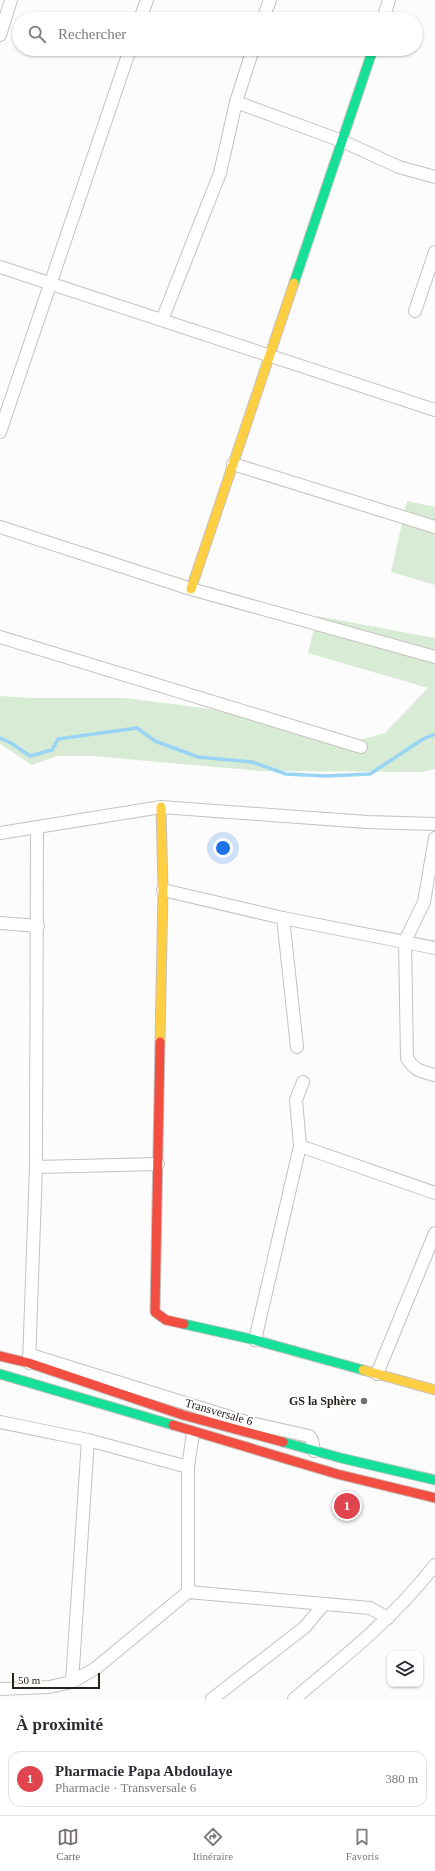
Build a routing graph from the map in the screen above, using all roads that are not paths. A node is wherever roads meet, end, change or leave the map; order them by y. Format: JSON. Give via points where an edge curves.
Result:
{"nodes":[{"id":1,"x":11,"y":0,"type":"edge"},
{"id":2,"x":147,"y":0,"type":"edge"},
{"id":3,"x":270,"y":0,"type":"edge"},
{"id":4,"x":389,"y":0,"type":"edge"},
{"id":5,"x":143,"y":12,"type":"edge"},
{"id":6,"x":266,"y":12,"type":"edge"},
{"id":7,"x":385,"y":12,"type":"edge"},
{"id":8,"x":1,"y":29,"type":"edge"},
{"id":9,"x":128,"y":56,"type":"edge"},
{"id":10,"x":251,"y":56,"type":"edge"},
{"id":11,"x":371,"y":56,"type":"edge"},
{"id":12,"x":236,"y":102,"type":"junction"},
{"id":13,"x":342,"y":141,"type":"junction"},
{"id":14,"x":435,"y":177,"type":"edge"},
{"id":15,"x":435,"y":252,"type":"edge"},
{"id":16,"x":0,"y":267,"type":"edge"},
{"id":17,"x":50,"y":284,"type":"junction"},
{"id":18,"x":415,"y":312,"type":"dead end"},
{"id":19,"x":162,"y":320,"type":"junction"},
{"id":20,"x":270,"y":356,"type":"junction"},
{"id":21,"x":435,"y":410,"type":"edge"},
{"id":22,"x":0,"y":432,"type":"edge"},
{"id":23,"x":233,"y":464,"type":"junction"},
{"id":24,"x":0,"y":527,"type":"edge"},
{"id":25,"x":435,"y":527,"type":"edge"},
{"id":26,"x":191,"y":588,"type":"junction"},
{"id":27,"x":0,"y":637,"type":"edge"},
{"id":28,"x":435,"y":657,"type":"edge"},
{"id":29,"x":361,"y":747,"type":"dead end"},
{"id":30,"x":161,"y":807,"type":"junction"},
{"id":31,"x":435,"y":824,"type":"edge"},
{"id":32,"x":37,"y":827,"type":"junction"},
{"id":33,"x":0,"y":833,"type":"edge"},
{"id":34,"x":435,"y":838,"type":"edge"},
{"id":35,"x":163,"y":890,"type":"junction"},
{"id":36,"x":283,"y":918,"type":"junction"},
{"id":37,"x":0,"y":923,"type":"edge"},
{"id":38,"x":38,"y":926,"type":"junction"},
{"id":39,"x":405,"y":941,"type":"junction"},
{"id":40,"x":435,"y":948,"type":"edge"},
{"id":41,"x":297,"y":1046,"type":"dead end"},
{"id":42,"x":435,"y":1074,"type":"edge"},
{"id":43,"x":303,"y":1082,"type":"dead end"},
{"id":44,"x":300,"y":1146,"type":"junction"},
{"id":45,"x":158,"y":1164,"type":"junction"},
{"id":46,"x":36,"y":1167,"type":"junction"},
{"id":47,"x":435,"y":1193,"type":"edge"},
{"id":48,"x":435,"y":1233,"type":"edge"},
{"id":49,"x":255,"y":1340,"type":"junction"},
{"id":50,"x":0,"y":1356,"type":"edge"},
{"id":51,"x":29,"y":1359,"type":"junction"},
{"id":52,"x":0,"y":1374,"type":"edge"},
{"id":53,"x":377,"y":1374,"type":"junction"},
{"id":54,"x":435,"y":1390,"type":"edge"},
{"id":55,"x":0,"y":1422,"type":"edge"},
{"id":56,"x":193,"y":1432,"type":"junction"},
{"id":57,"x":88,"y":1440,"type":"junction"},
{"id":58,"x":314,"y":1451,"type":"joint"},
{"id":59,"x":188,"y":1467,"type":"junction"},
{"id":60,"x":435,"y":1480,"type":"edge"},
{"id":61,"x":435,"y":1498,"type":"edge"},
{"id":62,"x":435,"y":1565,"type":"edge"},
{"id":63,"x":188,"y":1592,"type":"junction"},
{"id":64,"x":324,"y":1604,"type":"junction"},
{"id":65,"x":388,"y":1618,"type":"junction"},
{"id":66,"x":72,"y":1682,"type":"junction"},
{"id":67,"x":0,"y":1689,"type":"edge"},
{"id":68,"x":212,"y":1699,"type":"edge"},
{"id":69,"x":294,"y":1699,"type":"edge"}],
"edges":[{"from":1,"to":8,"type":"street"},
{"from":2,"to":5,"type":"street"},
{"from":3,"to":6,"type":"street"},
{"from":4,"to":7,"type":"street"},
{"from":9,"to":17,"type":"street"},
{"from":10,"to":12,"type":"street"},
{"from":11,"to":13,"type":"street"},
{"from":12,"to":13,"type":"street"},
{"from":12,"to":19,"type":"street","via":[[220,173]]},
{"from":13,"to":14,"type":"street","via":[[400,167]]},
{"from":13,"to":20,"type":"street"},
{"from":15,"to":18,"type":"street"},
{"from":16,"to":17,"type":"street"},
{"from":17,"to":19,"type":"street"},
{"from":17,"to":22,"type":"street"},
{"from":19,"to":20,"type":"street"},
{"from":20,"to":21,"type":"street"},
{"from":20,"to":23,"type":"street"},
{"from":23,"to":25,"type":"street"},
{"from":23,"to":26,"type":"street"},
{"from":24,"to":26,"type":"street"},
{"from":26,"to":28,"type":"street"},
{"from":27,"to":29,"type":"street"},
{"from":30,"to":31,"type":"street","via":[[367,822]]},
{"from":30,"to":32,"type":"street"},
{"from":30,"to":35,"type":"street"},
{"from":32,"to":33,"type":"street"},
{"from":32,"to":38,"type":"street"},
{"from":34,"to":39,"type":"street","via":[[424,902]]},
{"from":35,"to":36,"type":"street"},
{"from":35,"to":45,"type":"street"},
{"from":36,"to":39,"type":"street"},
{"from":36,"to":41,"type":"street"},
{"from":37,"to":38,"type":"street"},
{"from":38,"to":46,"type":"street"},
{"from":39,"to":40,"type":"street"},
{"from":39,"to":42,"type":"street","via":[[407,1058],[418,1071]]},
{"from":43,"to":44,"type":"street","via":[[296,1100]]},
{"from":44,"to":47,"type":"street"},
{"from":44,"to":49,"type":"street"},
{"from":45,"to":46,"type":"street"},
{"from":45,"to":49,"type":"street","via":[[156,1312],[166,1320]]},
{"from":46,"to":51,"type":"street"},
{"from":48,"to":53,"type":"street"},
{"from":49,"to":53,"type":"street"},
{"from":50,"to":51,"type":"street"},
{"from":51,"to":58,"type":"street","via":[[185,1410],[309,1436]]},
{"from":52,"to":56,"type":"street"},
{"from":53,"to":54,"type":"street"},
{"from":55,"to":57,"type":"street"},
{"from":56,"to":59,"type":"street"},
{"from":56,"to":61,"type":"street","via":[[337,1474]]},
{"from":57,"to":59,"type":"street"},
{"from":57,"to":66,"type":"street"},
{"from":58,"to":60,"type":"street"},
{"from":59,"to":63,"type":"street"},
{"from":62,"to":65,"type":"street"},
{"from":63,"to":64,"type":"street"},
{"from":63,"to":66,"type":"street","via":[[96,1668]]},
{"from":64,"to":65,"type":"street","via":[[370,1608]]},
{"from":64,"to":68,"type":"street","via":[[305,1627]]},
{"from":65,"to":69,"type":"street"},
{"from":66,"to":67,"type":"street","via":[[49,1687]]}]}
